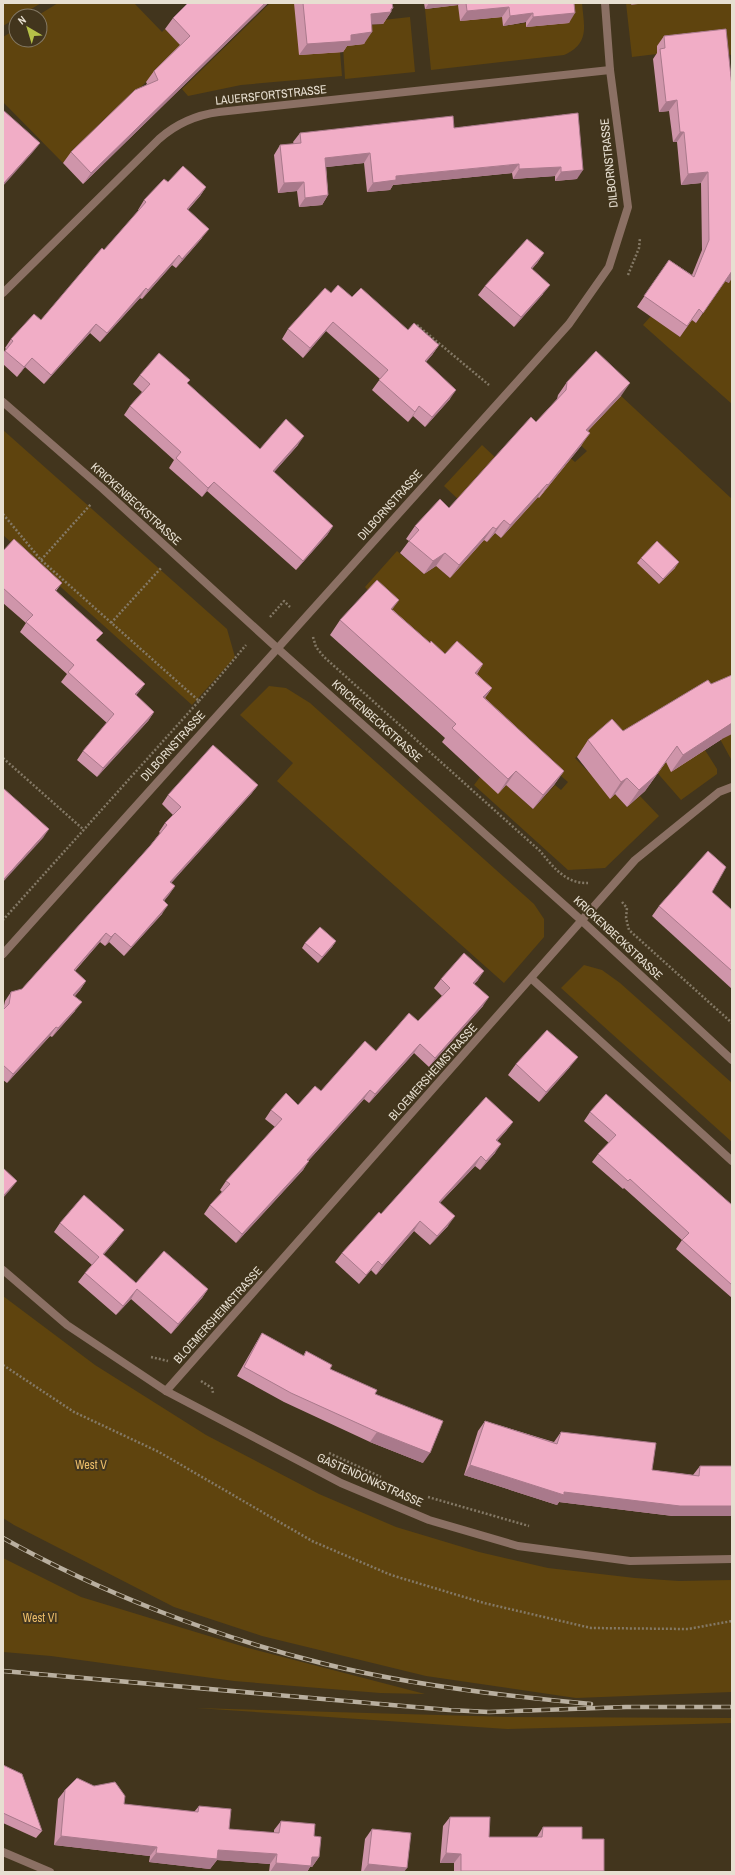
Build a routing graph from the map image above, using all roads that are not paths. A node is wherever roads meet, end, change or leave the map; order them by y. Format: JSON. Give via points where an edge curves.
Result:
{"nodes":[{"id":1,"x":605,"y":3,"type":"edge"},
{"id":2,"x":610,"y":70,"type":"junction"},
{"id":3,"x":3,"y":293,"type":"edge"},
{"id":4,"x":3,"y":402,"type":"edge"},
{"id":5,"x":277,"y":648,"type":"junction"},
{"id":6,"x":732,"y":787,"type":"edge"},
{"id":7,"x":581,"y":920,"type":"junction"},
{"id":8,"x":3,"y":954,"type":"edge"},
{"id":9,"x":532,"y":979,"type":"junction"},
{"id":10,"x":732,"y":1060,"type":"edge"},
{"id":11,"x":732,"y":1161,"type":"edge"},
{"id":12,"x":3,"y":1270,"type":"edge"},
{"id":13,"x":166,"y":1391,"type":"junction"},
{"id":14,"x":732,"y":1559,"type":"edge"},
{"id":15,"x":3,"y":1852,"type":"edge"},
{"id":16,"x":50,"y":1872,"type":"edge"}],
"edges":[{"from":1,"to":2,"type":"street","name":"DILBORNSTRASSE"},
{"from":2,"to":3,"type":"street","name":"LAUERSFORTSTRASSE","via":[[220,112],[191,118],[178,124],[159,139]]},
{"from":2,"to":5,"type":"street","name":"DILBORNSTRASSE","via":[[628,206],[609,267],[569,324]]},
{"from":4,"to":5,"type":"street","name":"KRICKENBECKSTRASSE"},
{"from":5,"to":7,"type":"street","name":"KRICKENBECKSTRASSE"},
{"from":5,"to":8,"type":"street","name":"DILBORNSTRASSE"},
{"from":6,"to":7,"type":"street","name":"BLOEMERSHEIMSTRASSE","via":[[720,792],[635,860]]},
{"from":7,"to":9,"type":"street","name":"BLOEMERSHEIMSTRASSE"},
{"from":7,"to":10,"type":"street","name":"KRICKENBECKSTRASSE"},
{"from":9,"to":11,"type":"street"},
{"from":9,"to":13,"type":"street","name":"BLOEMERSHEIMSTRASSE"},
{"from":12,"to":13,"type":"street","name":"GASTENDONKSTRASSE","via":[[67,1325]]},
{"from":13,"to":14,"type":"street","name":"GASTENDONKSTRASSE","via":[[341,1483],[429,1520],[518,1546],[630,1561]]},
{"from":15,"to":16,"type":"street"}]}
